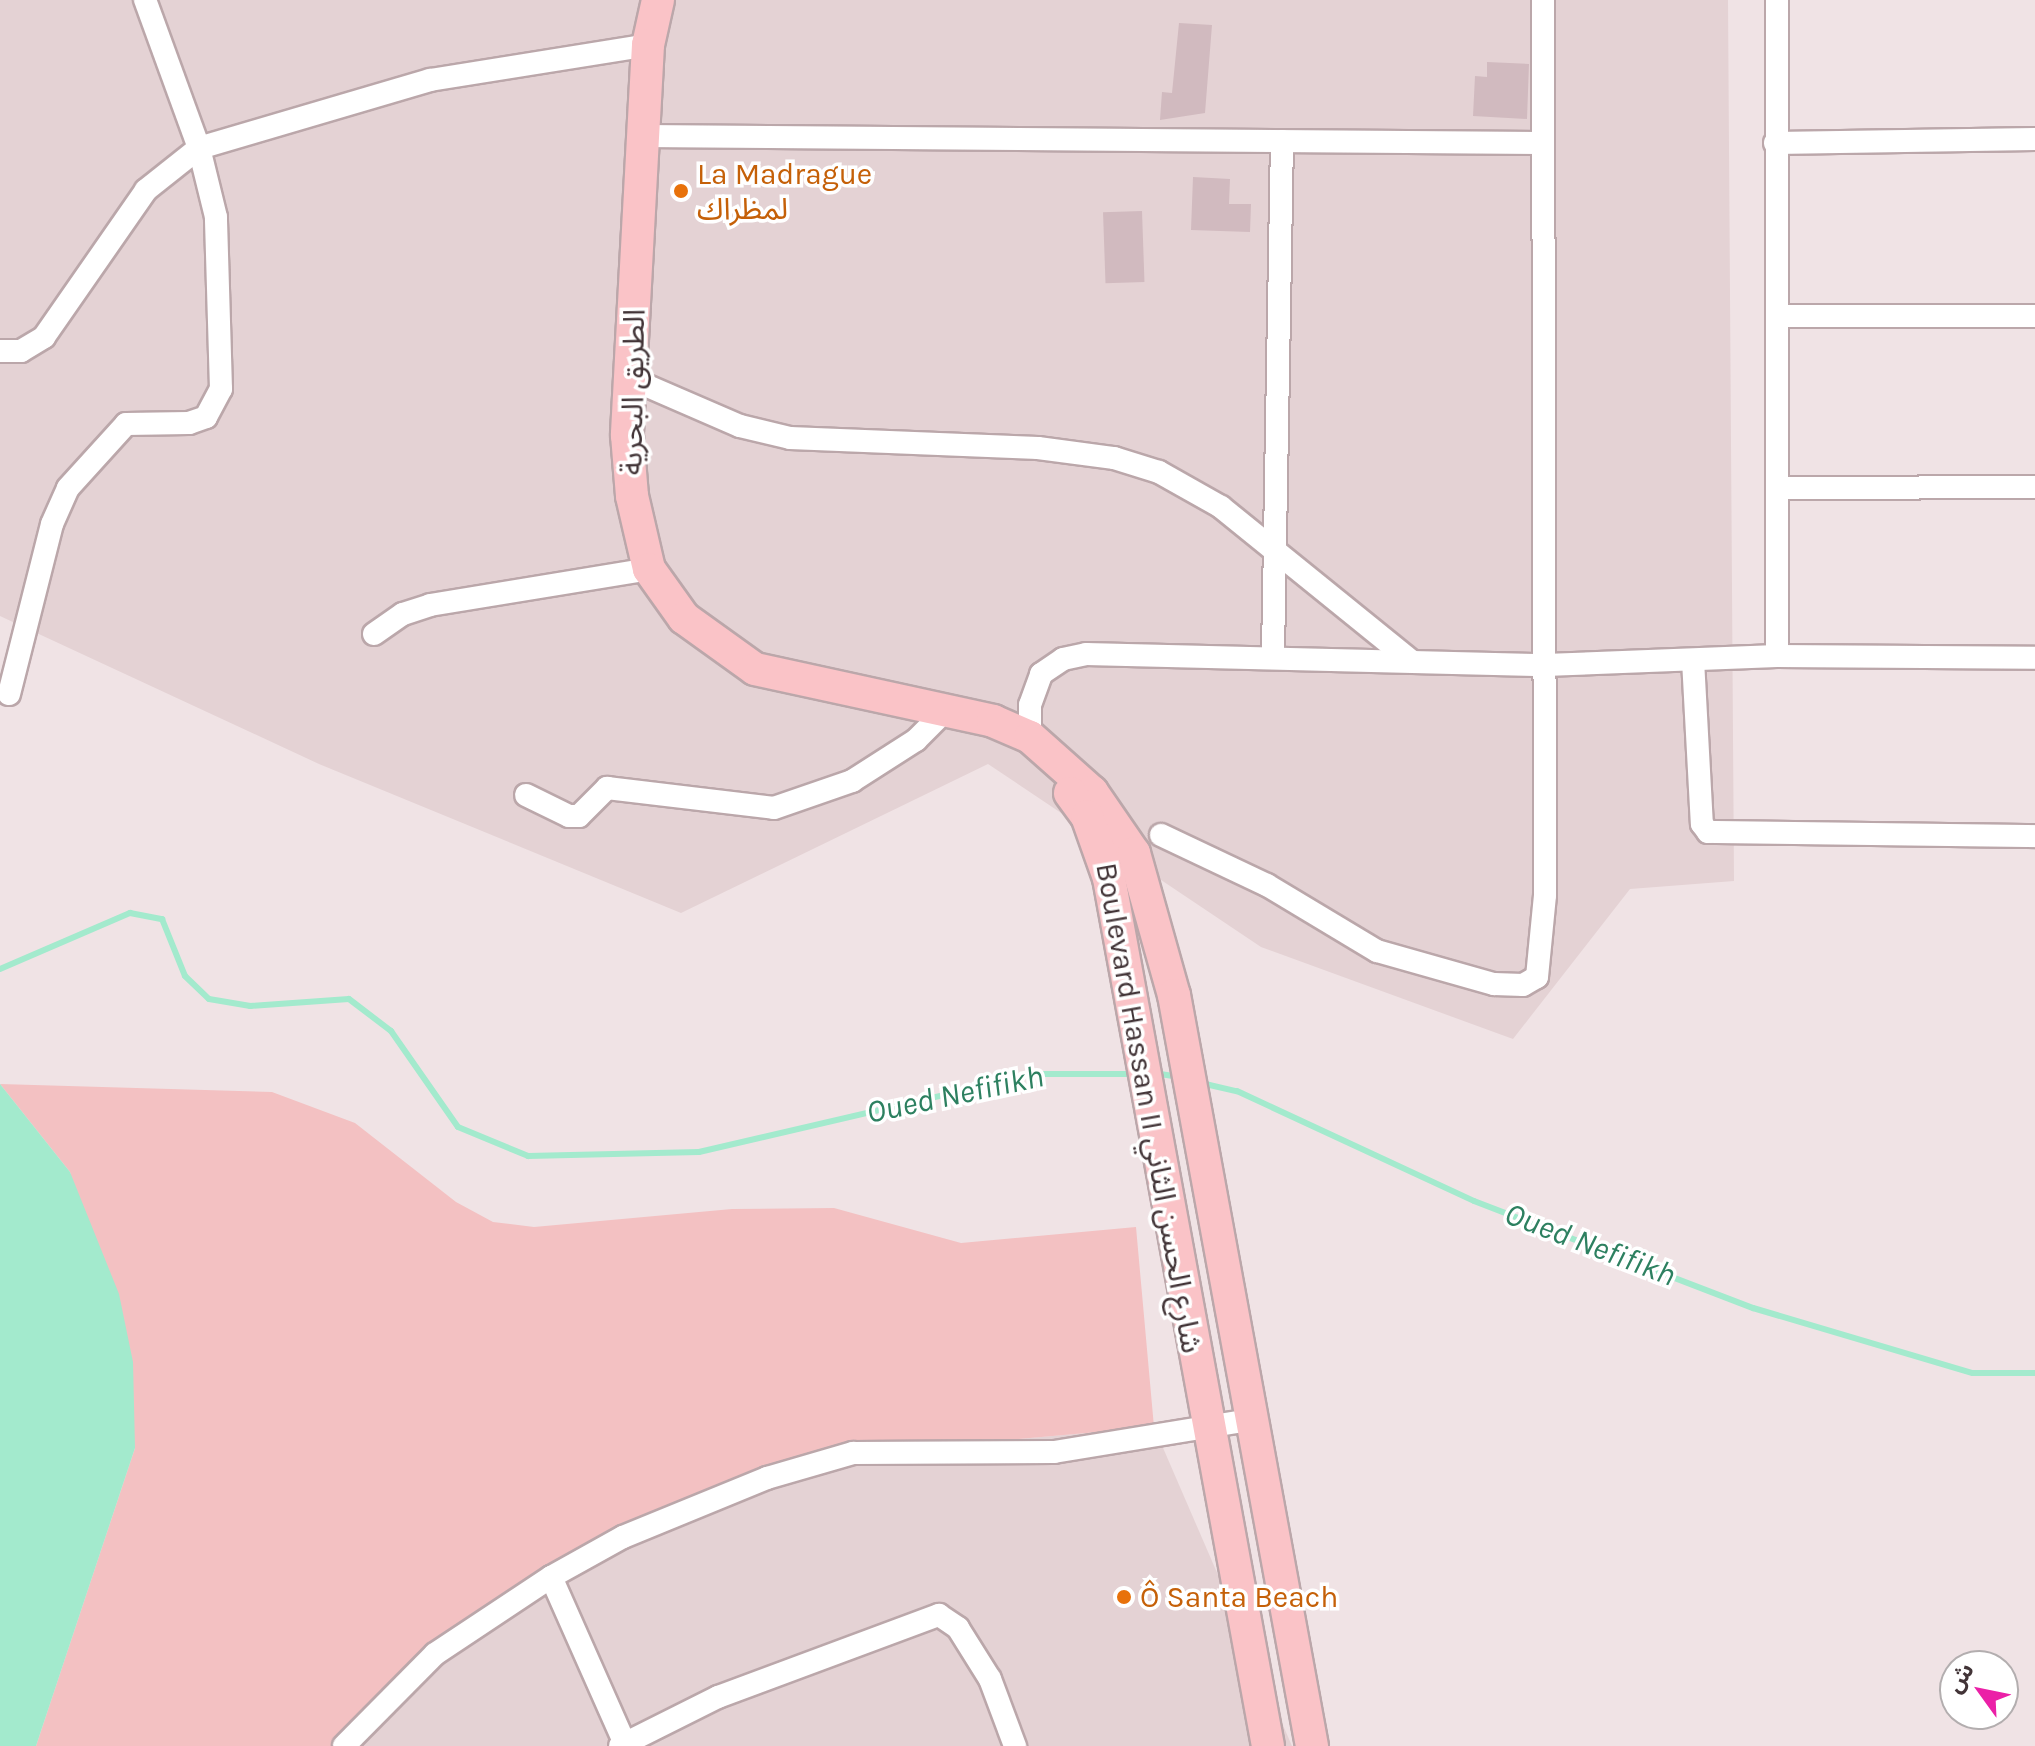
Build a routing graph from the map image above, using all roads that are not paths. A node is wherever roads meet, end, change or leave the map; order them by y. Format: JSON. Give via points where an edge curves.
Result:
{"nodes":[{"id":1,"x":145,"y":0,"type":"edge"},
{"id":2,"x":1543,"y":0,"type":"edge"},
{"id":3,"x":1777,"y":0,"type":"edge"},
{"id":4,"x":651,"y":16,"type":"edge"},
{"id":5,"x":643,"y":136,"type":"junction"},
{"id":6,"x":2035,"y":139,"type":"edge"},
{"id":7,"x":1282,"y":141,"type":"junction"},
{"id":8,"x":1540,"y":143,"type":"junction"},
{"id":9,"x":1775,"y":143,"type":"junction"},
{"id":10,"x":199,"y":148,"type":"junction"},
{"id":11,"x":1777,"y":316,"type":"junction"},
{"id":12,"x":2035,"y":316,"type":"edge"},
{"id":13,"x":0,"y":351,"type":"edge"},
{"id":14,"x":629,"y":378,"type":"junction"},
{"id":15,"x":2035,"y":487,"type":"edge"},
{"id":16,"x":1779,"y":488,"type":"junction"},
{"id":17,"x":1275,"y":549,"type":"junction"},
{"id":18,"x":649,"y":569,"type":"junction"},
{"id":19,"x":374,"y":634,"type":"dead end"},
{"id":20,"x":1273,"y":655,"type":"junction"},
{"id":21,"x":1777,"y":656,"type":"junction"},
{"id":22,"x":2035,"y":658,"type":"edge"},
{"id":23,"x":1693,"y":660,"type":"junction"},
{"id":24,"x":1411,"y":661,"type":"junction"},
{"id":25,"x":1545,"y":665,"type":"junction"},
{"id":26,"x":9,"y":694,"type":"dead end"},
{"id":27,"x":946,"y":710,"type":"junction"},
{"id":28,"x":1030,"y":737,"type":"junction"},
{"id":29,"x":526,"y":795,"type":"dead end"},
{"id":30,"x":1161,"y":835,"type":"dead end"},
{"id":31,"x":2035,"y":836,"type":"edge"},
{"id":32,"x":1249,"y":1420,"type":"junction"},
{"id":33,"x":1209,"y":1428,"type":"junction"},
{"id":34,"x":551,"y":1577,"type":"junction"},
{"id":35,"x":624,"y":1745,"type":"edge"},
{"id":36,"x":344,"y":1746,"type":"edge"},
{"id":37,"x":1015,"y":1746,"type":"edge"},
{"id":38,"x":1268,"y":1746,"type":"edge"},
{"id":39,"x":1312,"y":1746,"type":"edge"}],
"edges":[{"from":1,"to":10,"type":"street"},
{"from":2,"to":8,"type":"street"},
{"from":3,"to":9,"type":"street"},
{"from":4,"to":5,"type":"main road","name":"الطريق البحرية"},
{"from":4,"to":10,"type":"street"},
{"from":5,"to":7,"type":"street"},
{"from":5,"to":14,"type":"main road","name":"الطريق البحرية"},
{"from":6,"to":9,"type":"street"},
{"from":7,"to":8,"type":"street"},
{"from":7,"to":17,"type":"street"},
{"from":8,"to":25,"type":"street"},
{"from":9,"to":11,"type":"street"},
{"from":10,"to":13,"type":"street","via":[[146,190],[44,337],[21,351]]},
{"from":10,"to":26,"type":"street","via":[[216,217],[221,389],[215,407],[198,420],[126,424],[68,488],[52,524]]},
{"from":11,"to":12,"type":"street"},
{"from":11,"to":16,"type":"street"},
{"from":14,"to":17,"type":"street","via":[[740,426],[790,438],[1038,448],[1125,461],[1185,484]]},
{"from":14,"to":18,"type":"main road","name":"الطريق البحرية","via":[[632,496]]},
{"from":15,"to":16,"type":"street"},
{"from":16,"to":21,"type":"street"},
{"from":17,"to":20,"type":"street"},
{"from":17,"to":24,"type":"street"},
{"from":18,"to":19,"type":"street","via":[[430,605],[403,614]]},
{"from":18,"to":27,"type":"main road","name":"الطريق البحرية","via":[[684,618],[755,669]]},
{"from":20,"to":24,"type":"street"},
{"from":20,"to":28,"type":"street","via":[[1063,659],[1035,684]]},
{"from":21,"to":22,"type":"street"},
{"from":21,"to":23,"type":"street"},
{"from":23,"to":25,"type":"street"},
{"from":23,"to":31,"type":"street","via":[[1702,824],[1708,832]]},
{"from":24,"to":25,"type":"street"},
{"from":25,"to":30,"type":"street","via":[[1543,930],[1540,969],[1531,982],[1469,980],[1377,951],[1267,885]]},
{"from":27,"to":28,"type":"main road","name":"الطريق البحرية"},
{"from":27,"to":29,"type":"street","via":[[916,740],[852,781],[774,808],[607,788],[579,816],[569,816]]},
{"from":28,"to":32,"type":"main road","name":"Boulevard Hassan II شارع الحسن الثاني","via":[[1065,763],[1117,825],[1146,881]]},
{"from":28,"to":33,"type":"main road","name":"Boulevard Hassan II شارع الحسن الثاني","via":[[1087,816],[1101,848]]},
{"from":32,"to":33,"type":"street"},
{"from":32,"to":39,"type":"main road","name":"Boulevard Hassan II شارع الحسن الثاني"},
{"from":33,"to":34,"type":"street","via":[[1054,1452],[918,1448],[831,1457],[711,1499]]},
{"from":33,"to":38,"type":"main road","name":"Boulevard Hassan II شارع الحسن الثاني"},
{"from":34,"to":35,"type":"street"},
{"from":34,"to":36,"type":"street","via":[[435,1654]]},
{"from":35,"to":37,"type":"street","via":[[718,1697],[939,1615],[958,1628],[990,1679]]}]}
